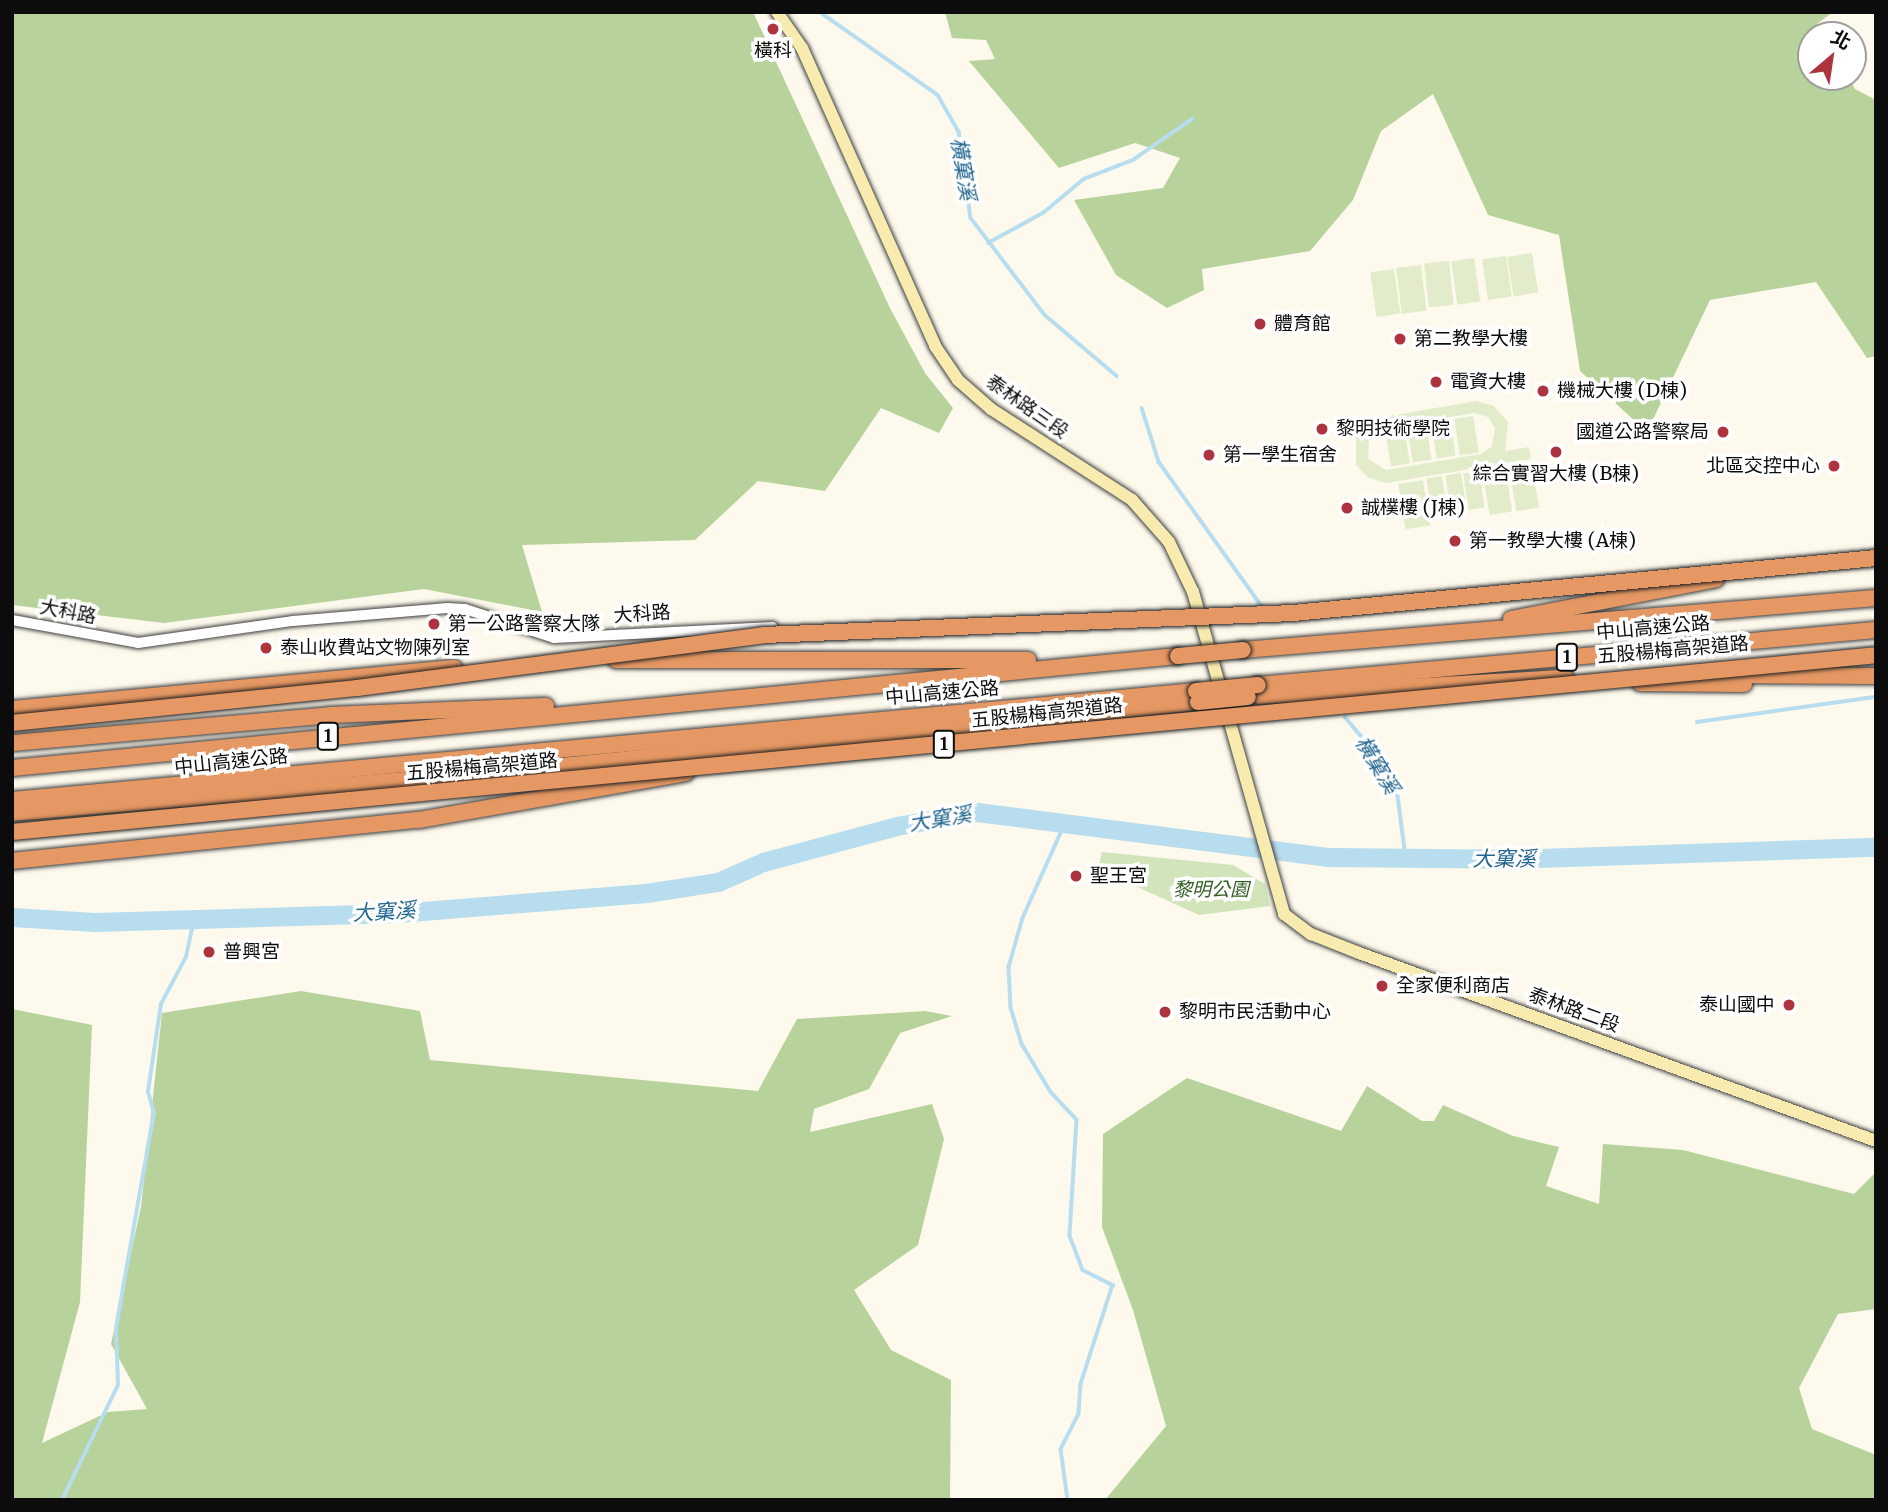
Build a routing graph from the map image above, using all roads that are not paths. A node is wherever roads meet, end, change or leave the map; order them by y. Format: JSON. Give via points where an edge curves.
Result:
{"nodes":[{"id":1,"x":777,"y":12,"type":"edge"},
{"id":2,"x":1876,"y":551,"type":"edge"},
{"id":3,"x":1876,"y":558,"type":"edge"},
{"id":4,"x":1876,"y":598,"type":"edge"},
{"id":5,"x":1200,"y":616,"type":"junction"},
{"id":6,"x":12,"y":620,"type":"edge"},
{"id":7,"x":1876,"y":629,"type":"edge"},
{"id":8,"x":1437,"y":634,"type":"junction"},
{"id":9,"x":1876,"y":655,"type":"edge"},
{"id":10,"x":1115,"y":660,"type":"junction"},
{"id":11,"x":1876,"y":676,"type":"edge"},
{"id":12,"x":1876,"y":685,"type":"edge"},
{"id":13,"x":1364,"y":688,"type":"junction"},
{"id":14,"x":1258,"y":691,"type":"junction"},
{"id":15,"x":1197,"y":696,"type":"junction"},
{"id":16,"x":643,"y":706,"type":"junction"},
{"id":17,"x":12,"y":709,"type":"edge"},
{"id":18,"x":12,"y":723,"type":"edge"},
{"id":19,"x":899,"y":732,"type":"junction"},
{"id":20,"x":12,"y":743,"type":"edge"},
{"id":21,"x":12,"y":768,"type":"edge"},
{"id":22,"x":98,"y":796,"type":"junction"},
{"id":23,"x":12,"y":800,"type":"edge"},
{"id":24,"x":12,"y":811,"type":"edge"},
{"id":25,"x":1257,"y":814,"type":"joint"},
{"id":26,"x":12,"y":832,"type":"edge"},
{"id":27,"x":12,"y":861,"type":"edge"},
{"id":28,"x":1876,"y":1141,"type":"edge"}],
"edges":[{"from":1,"to":5,"type":"main road","name":"泰林路三段","via":[[802,48],[935,346],[958,380],[991,409],[1144,511],[1178,559]]},
{"from":2,"to":8,"type":"highway"},
{"from":3,"to":18,"type":"highway","bridge":true,"via":[[1293,614],[764,635],[357,688]]},
{"from":4,"to":8,"type":"highway","name":"中山高速公路","number":"1"},
{"from":5,"to":6,"type":"street","name":"大科路","via":[[659,630],[554,638],[474,611],[447,608],[293,621],[138,643]]},
{"from":5,"to":25,"type":"main road","name":"泰林路三段"},
{"from":7,"to":14,"type":"highway","name":"中山高速公路","number":"1"},
{"from":8,"to":10,"type":"highway","name":"中山高速公路","number":"1","bridge":true},
{"from":9,"to":26,"type":"highway","name":"五股楊梅高架道路","number":"1","bridge":true},
{"from":10,"to":16,"type":"highway","name":"中山高速公路","number":"1"},
{"from":10,"to":17,"type":"highway","via":[[557,660]]},
{"from":11,"to":13,"type":"highway","via":[[1590,677]]},
{"from":12,"to":13,"type":"highway"},
{"from":13,"to":14,"type":"highway"},
{"from":14,"to":15,"type":"highway","name":"中山高速公路","number":"1","bridge":true},
{"from":15,"to":19,"type":"highway"},
{"from":15,"to":22,"type":"highway","name":"中山高速公路","number":"1"},
{"from":16,"to":20,"type":"highway","via":[[389,710]]},
{"from":16,"to":21,"type":"highway","name":"中山高速公路","number":"1"},
{"from":19,"to":24,"type":"highway"},
{"from":19,"to":27,"type":"highway","via":[[419,820]]},
{"from":22,"to":23,"type":"highway","name":"中山高速公路","number":"1"},
{"from":22,"to":24,"type":"highway"},
{"from":25,"to":28,"type":"main road","name":"泰林路二段","via":[[1284,914],[1311,934]]}]}
